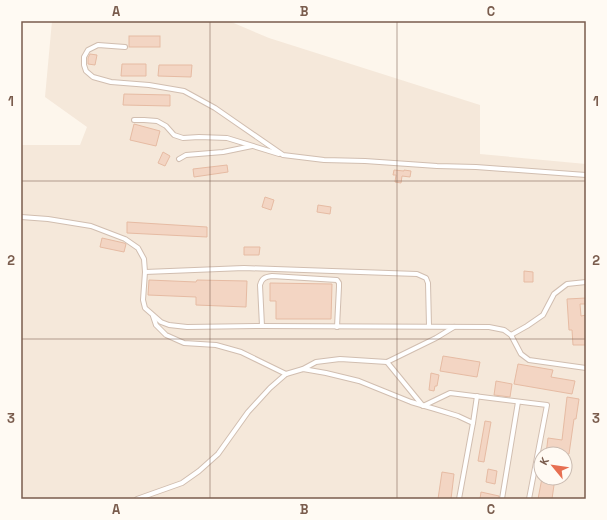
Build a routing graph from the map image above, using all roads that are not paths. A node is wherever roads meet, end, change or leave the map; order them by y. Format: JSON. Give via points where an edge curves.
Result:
{"nodes":[{"id":1,"x":125,"y":47,"type":"dead end"},
{"id":2,"x":134,"y":120,"type":"dead end"},
{"id":3,"x":252,"y":146,"type":"junction"},
{"id":4,"x":283,"y":155,"type":"junction"},
{"id":5,"x":179,"y":159,"type":"dead end"},
{"id":6,"x":586,"y":175,"type":"edge"},
{"id":7,"x":21,"y":217,"type":"edge"},
{"id":8,"x":145,"y":272,"type":"junction"},
{"id":9,"x":586,"y":282,"type":"edge"},
{"id":10,"x":152,"y":315,"type":"junction"},
{"id":11,"x":262,"y":326,"type":"junction"},
{"id":12,"x":429,"y":326,"type":"junction"},
{"id":13,"x":337,"y":327,"type":"junction"},
{"id":14,"x":454,"y":327,"type":"junction"},
{"id":15,"x":511,"y":336,"type":"junction"},
{"id":16,"x":387,"y":362,"type":"junction"},
{"id":17,"x":586,"y":368,"type":"edge"},
{"id":18,"x":303,"y":369,"type":"junction"},
{"id":19,"x":286,"y":374,"type":"junction"},
{"id":20,"x":477,"y":396,"type":"junction"},
{"id":21,"x":518,"y":402,"type":"junction"},
{"id":22,"x":423,"y":406,"type":"junction"},
{"id":23,"x":473,"y":423,"type":"junction"},
{"id":24,"x":137,"y":499,"type":"edge"},
{"id":25,"x":459,"y":499,"type":"edge"},
{"id":26,"x":502,"y":499,"type":"edge"},
{"id":27,"x":529,"y":499,"type":"edge"}],
"edges":[{"from":1,"to":4,"type":"lane","via":[[98,44],[88,50],[84,57],[86,71],[110,82],[184,91],[215,108]]},
{"from":2,"to":3,"type":"lane","via":[[156,121],[166,126],[174,135],[183,138],[227,138]]},
{"from":3,"to":4,"type":"lane"},
{"from":3,"to":5,"type":"lane","via":[[223,152],[186,155]]},
{"from":4,"to":6,"type":"lane","via":[[324,160]]},
{"from":7,"to":8,"type":"lane","via":[[91,226],[125,239],[138,248],[144,259]]},
{"from":8,"to":10,"type":"lane","via":[[143,300],[145,308]]},
{"from":8,"to":12,"type":"lane","via":[[244,268],[417,274],[426,278],[428,283]]},
{"from":9,"to":15,"type":"lane","via":[[567,284],[554,294],[543,315]]},
{"from":10,"to":11,"type":"lane","via":[[160,322],[181,326]]},
{"from":10,"to":19,"type":"lane","via":[[156,325],[166,335],[184,343],[216,345],[241,352]]},
{"from":11,"to":13,"type":"lane"},
{"from":11,"to":13,"type":"lane","via":[[260,285],[261,280],[272,276],[337,280]]},
{"from":12,"to":13,"type":"lane"},
{"from":12,"to":14,"type":"lane"},
{"from":14,"to":15,"type":"lane","via":[[489,327],[504,330]]},
{"from":14,"to":16,"type":"lane"},
{"from":15,"to":17,"type":"lane","via":[[521,354],[529,360]]},
{"from":16,"to":18,"type":"lane","via":[[340,359],[316,362]]},
{"from":16,"to":22,"type":"lane"},
{"from":18,"to":19,"type":"lane"},
{"from":18,"to":22,"type":"lane","via":[[359,381]]},
{"from":19,"to":24,"type":"lane","via":[[261,397],[218,454],[199,472],[182,484]]},
{"from":20,"to":21,"type":"lane"},
{"from":20,"to":22,"type":"lane","via":[[450,392]]},
{"from":20,"to":23,"type":"lane"},
{"from":21,"to":26,"type":"lane"},
{"from":21,"to":27,"type":"lane","via":[[547,405]]},
{"from":22,"to":23,"type":"lane"},
{"from":23,"to":25,"type":"lane"}]}
